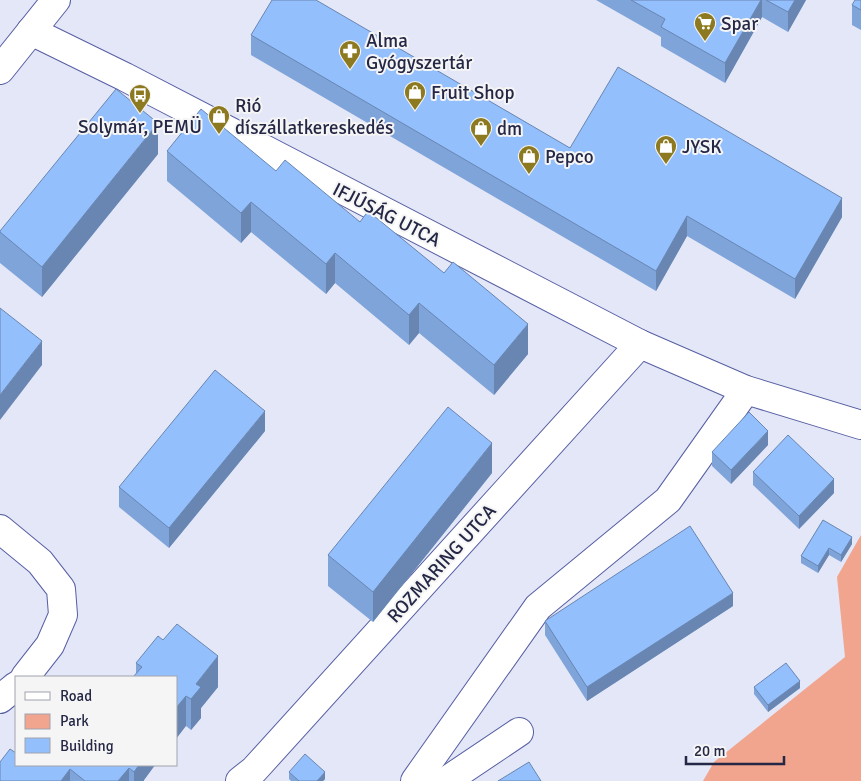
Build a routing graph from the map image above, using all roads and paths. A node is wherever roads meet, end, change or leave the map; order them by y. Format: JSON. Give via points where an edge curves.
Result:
{"nodes":[{"id":1,"x":56,"y":0,"type":"edge"},
{"id":2,"x":31,"y":31,"type":"junction"},
{"id":3,"x":0,"y":70,"type":"edge"},
{"id":4,"x":640,"y":344,"type":"junction"},
{"id":5,"x":746,"y":390,"type":"junction"},
{"id":6,"x":861,"y":425,"type":"edge"},
{"id":7,"x":0,"y":529,"type":"edge"},
{"id":8,"x":26,"y":676,"type":"edge"},
{"id":9,"x":15,"y":687,"type":"edge"},
{"id":10,"x":0,"y":699,"type":"edge"},
{"id":11,"x":519,"y":732,"type":"dead end"},
{"id":12,"x":240,"y":781,"type":"edge"},
{"id":13,"x":415,"y":781,"type":"edge"},
{"id":14,"x":446,"y":781,"type":"edge"}],
"edges":[{"from":1,"to":2,"type":"street"},
{"from":2,"to":3,"type":"street"},
{"from":2,"to":4,"type":"street","name":"IFJÚSÁG UTCA"},
{"from":4,"to":5,"type":"street","name":"IFJÚSÁG UTCA"},
{"from":4,"to":12,"type":"street","name":"ROZMARING UTCA","via":[[261,762]]},
{"from":5,"to":6,"type":"street","name":"IFJÚSÁG UTCA"},
{"from":5,"to":13,"type":"street","via":[[668,500],[538,607]]},
{"from":7,"to":8,"type":"street","via":[[40,562],[61,589],[64,615],[50,645]]},
{"from":9,"to":10,"type":"street"},
{"from":11,"to":14,"type":"street"}]}
